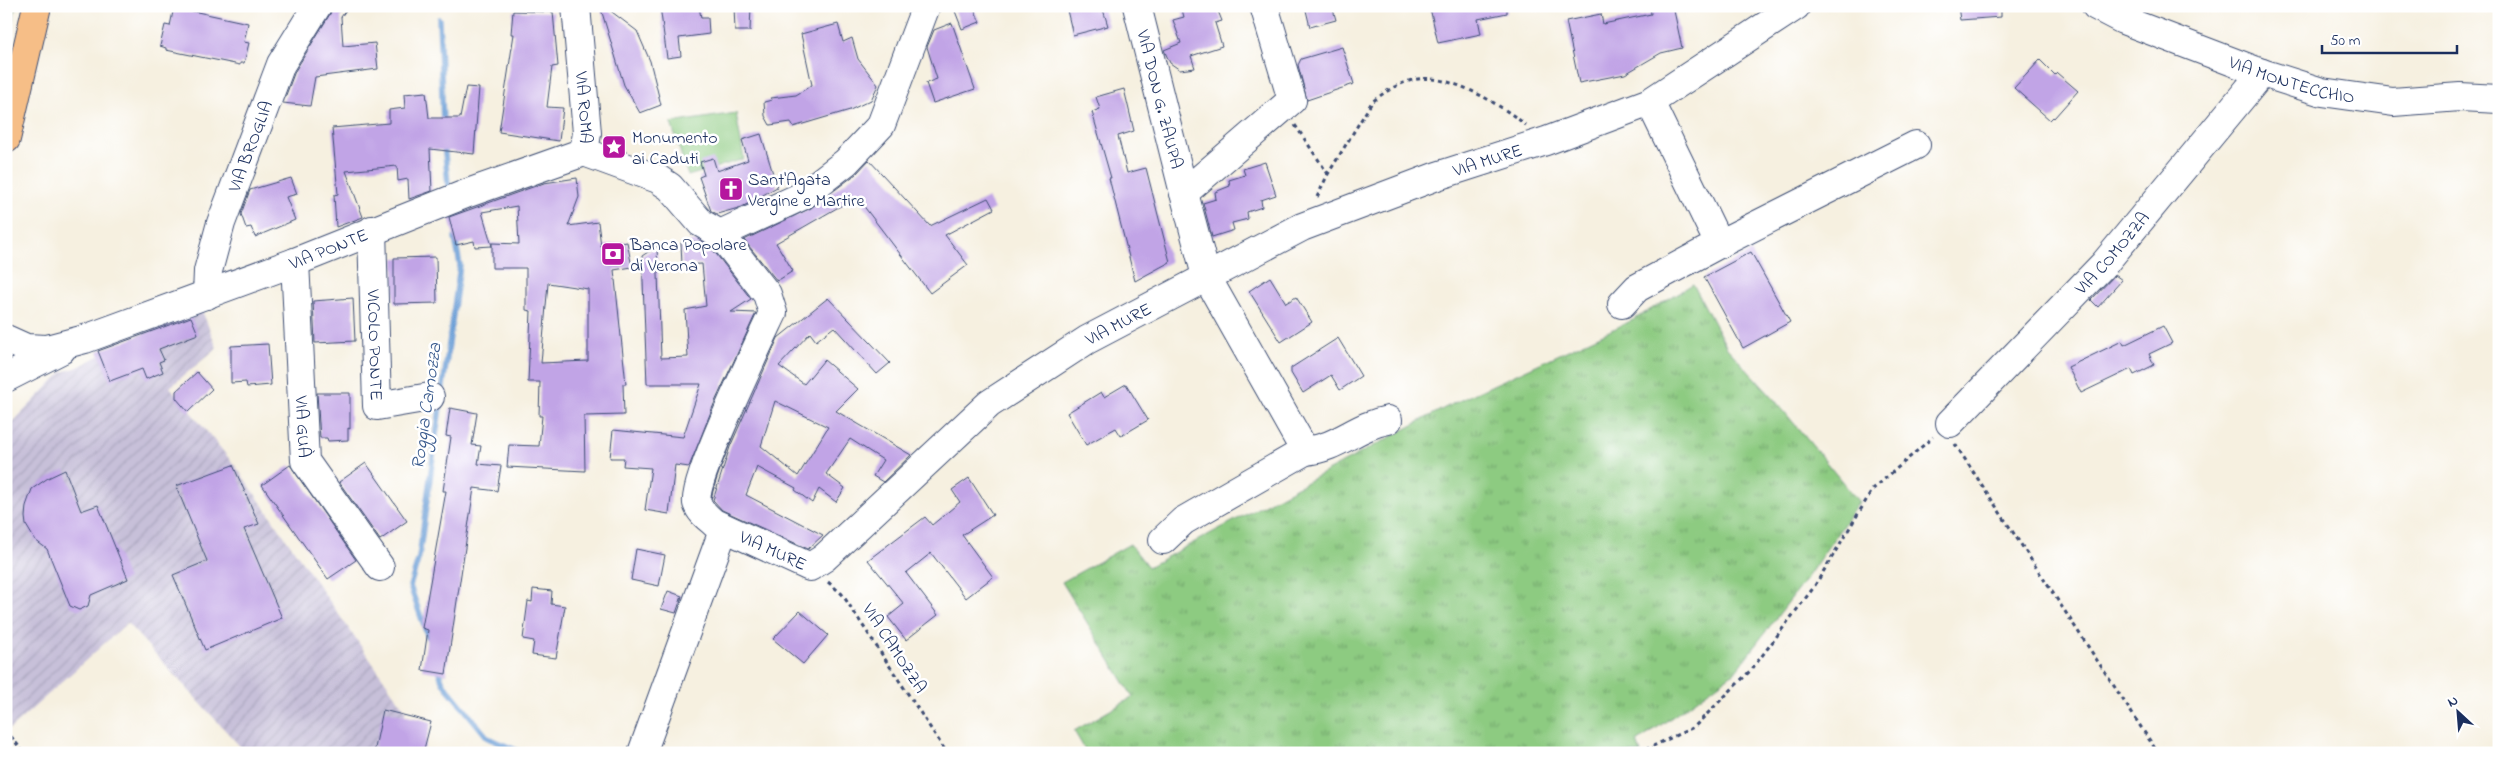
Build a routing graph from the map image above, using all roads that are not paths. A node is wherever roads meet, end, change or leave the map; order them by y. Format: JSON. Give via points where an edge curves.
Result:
{"nodes":[{"id":1,"x":38,"y":6,"type":"edge"},
{"id":2,"x":317,"y":6,"type":"edge"},
{"id":3,"x":576,"y":6,"type":"edge"},
{"id":4,"x":926,"y":6,"type":"edge"},
{"id":5,"x":1137,"y":6,"type":"edge"},
{"id":6,"x":1264,"y":6,"type":"edge"},
{"id":7,"x":1796,"y":6,"type":"edge"},
{"id":8,"x":2096,"y":6,"type":"edge"},
{"id":9,"x":1761,"y":17,"type":"edge"},
{"id":10,"x":2262,"y":73,"type":"junction"},
{"id":11,"x":2499,"y":99,"type":"edge"},
{"id":12,"x":1650,"y":102,"type":"junction"},
{"id":13,"x":6,"y":139,"type":"edge"},
{"id":14,"x":1916,"y":144,"type":"dead end"},
{"id":15,"x":584,"y":152,"type":"junction"},
{"id":16,"x":1184,"y":192,"type":"junction"},
{"id":17,"x":372,"y":230,"type":"junction"},
{"id":18,"x":720,"y":234,"type":"junction"},
{"id":19,"x":1719,"y":244,"type":"junction"},
{"id":20,"x":295,"y":262,"type":"junction"},
{"id":21,"x":1206,"y":276,"type":"junction"},
{"id":22,"x":767,"y":294,"type":"joint"},
{"id":23,"x":207,"y":295,"type":"junction"},
{"id":24,"x":1622,"y":304,"type":"dead end"},
{"id":25,"x":6,"y":339,"type":"edge"},
{"id":26,"x":73,"y":343,"type":"junction"},
{"id":27,"x":6,"y":378,"type":"edge"},
{"id":28,"x":430,"y":398,"type":"dead end"},
{"id":29,"x":1388,"y":420,"type":"dead end"},
{"id":30,"x":1950,"y":423,"type":"road end"},
{"id":31,"x":1306,"y":451,"type":"junction"},
{"id":32,"x":724,"y":528,"type":"junction"},
{"id":33,"x":1163,"y":540,"type":"dead end"},
{"id":34,"x":380,"y":567,"type":"dead end"},
{"id":35,"x":642,"y":753,"type":"edge"}],
"edges":[{"from":1,"to":13,"type":"main road"},
{"from":2,"to":23,"type":"street","name":"VIA BROGLIA","via":[[281,64],[221,222],[208,271]]},
{"from":3,"to":15,"type":"street","name":"VIA ROMA","via":[[587,133]]},
{"from":4,"to":18,"type":"street","via":[[881,125],[846,162],[802,196]]},
{"from":5,"to":16,"type":"street","name":"VIA DON G. ZAUPA"},
{"from":6,"to":16,"type":"street","name":"VIA DON G. ZAUPA","via":[[1292,100]]},
{"from":7,"to":9,"type":"street","name":"VIA MURE"},
{"from":8,"to":10,"type":"street","name":"VIA MONTECCHIO","via":[[2123,20]]},
{"from":9,"to":12,"type":"street","name":"VIA MURE"},
{"from":10,"to":11,"type":"street","name":"VIA MONTECCHIO","via":[[2322,92],[2393,102]]},
{"from":10,"to":30,"type":"street","name":"VIA COMOZZA","via":[[2104,264]]},
{"from":12,"to":19,"type":"street"},
{"from":12,"to":21,"type":"street","name":"VIA MURE","via":[[1437,176],[1302,228]]},
{"from":14,"to":19,"type":"street"},
{"from":15,"to":17,"type":"street","name":"VIA PONTE"},
{"from":15,"to":18,"type":"street","name":"VIA ROMA","via":[[658,179],[670,187],[701,222]]},
{"from":16,"to":21,"type":"street","name":"VIA DON G. ZAUPA"},
{"from":17,"to":20,"type":"street","name":"VIA PONTE"},
{"from":17,"to":28,"type":"street","name":"VICOLO PONTE","via":[[377,406]]},
{"from":18,"to":22,"type":"street","name":"VIA ROMA"},
{"from":19,"to":24,"type":"street","via":[[1637,288]]},
{"from":20,"to":23,"type":"street","name":"VIA PONTE"},
{"from":20,"to":34,"type":"street","name":"VIA GUÀ","via":[[305,461]]},
{"from":21,"to":31,"type":"street","name":"VIA DON G. ZAUPA"},
{"from":21,"to":32,"type":"street","name":"VIA MURE","via":[[1087,340],[990,404],[824,558],[810,567]]},
{"from":22,"to":32,"type":"street","name":"VIA MURE","via":[[773,312],[699,483],[697,502],[704,514]]},
{"from":23,"to":26,"type":"street","name":"VIA PONTE"},
{"from":25,"to":26,"type":"street","name":"VIA PONTE","via":[[26,348],[47,349]]},
{"from":26,"to":27,"type":"street","name":"VIA PONTE"},
{"from":29,"to":31,"type":"street","via":[[1370,423],[1324,449]]},
{"from":31,"to":33,"type":"street","via":[[1183,521]]},
{"from":32,"to":35,"type":"street"}]}
